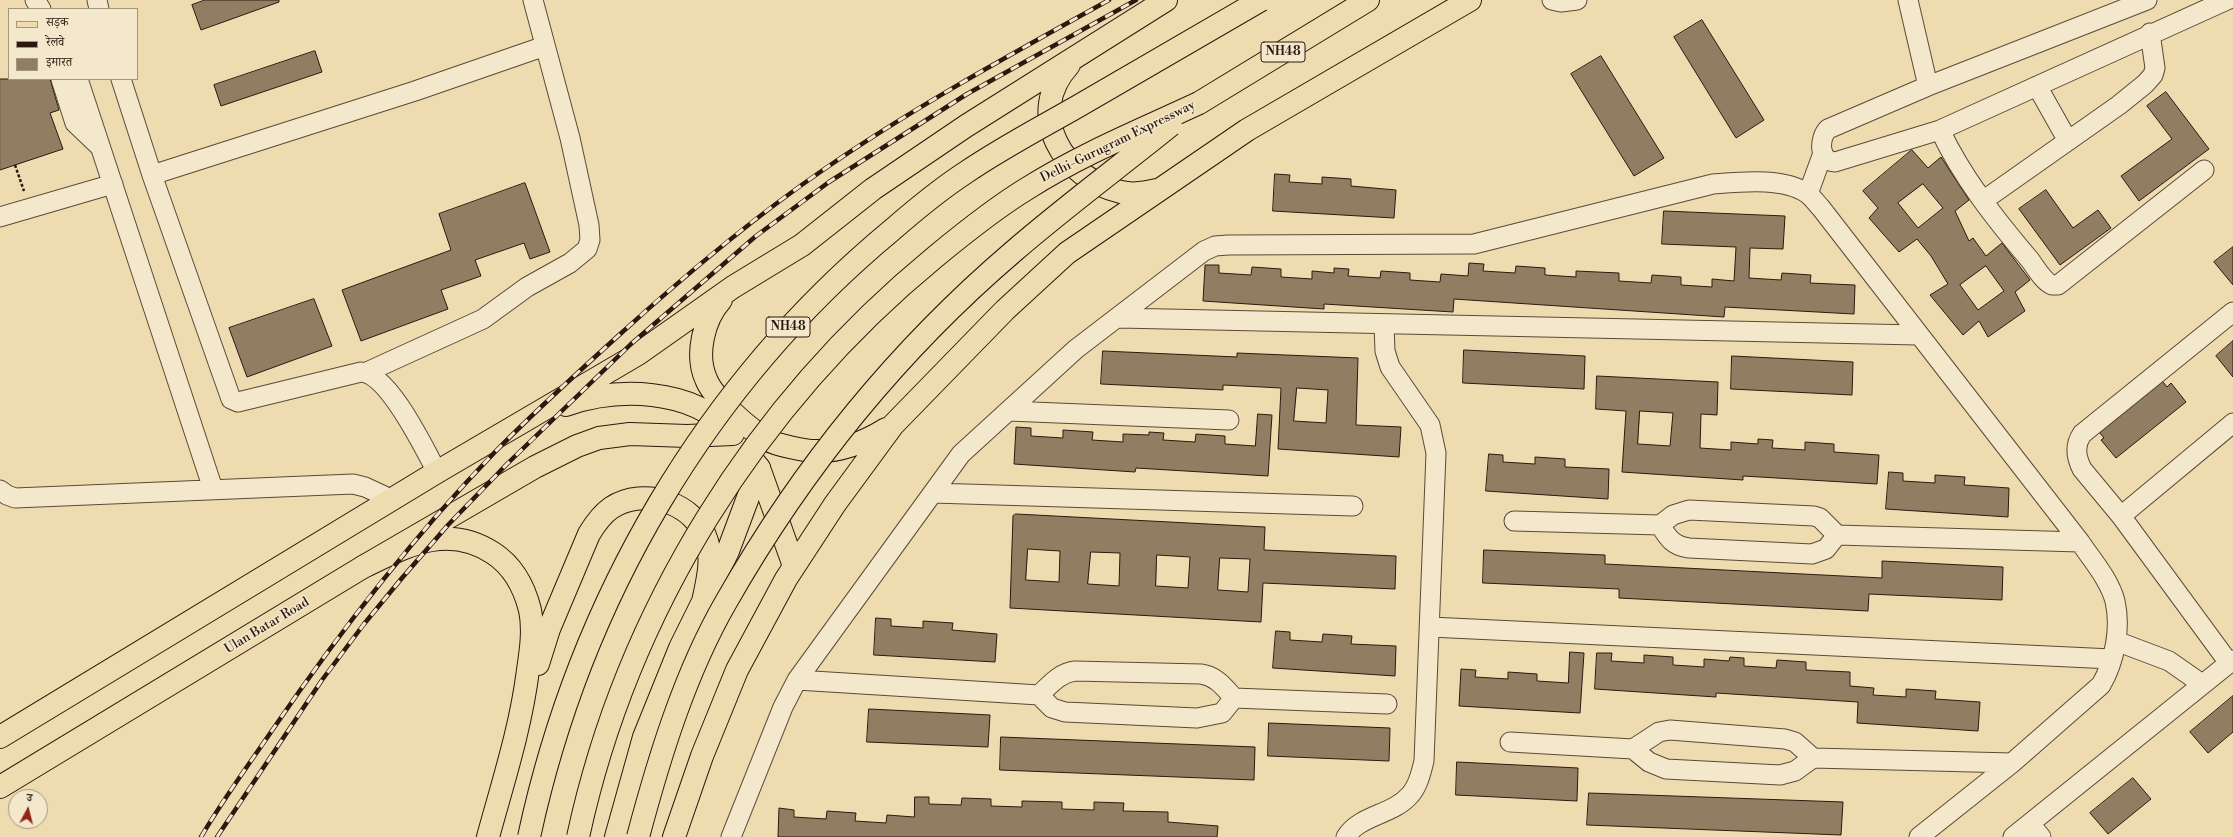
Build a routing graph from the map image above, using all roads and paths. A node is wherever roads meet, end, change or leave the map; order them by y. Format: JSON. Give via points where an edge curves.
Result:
{"nodes":[{"id":1,"x":533,"y":0,"type":"edge"},
{"id":2,"x":1166,"y":0,"type":"edge"},
{"id":3,"x":1261,"y":0,"type":"edge"},
{"id":4,"x":1368,"y":0,"type":"edge"},
{"id":5,"x":1470,"y":0,"type":"edge"},
{"id":6,"x":1552,"y":0,"type":"edge"},
{"id":7,"x":1577,"y":0,"type":"edge"},
{"id":8,"x":1908,"y":0,"type":"edge"},
{"id":9,"x":2147,"y":0,"type":"edge"},
{"id":10,"x":2218,"y":2,"type":"edge"},
{"id":11,"x":2150,"y":33,"type":"junction"},
{"id":12,"x":545,"y":46,"type":"junction"},
{"id":13,"x":1077,"y":56,"type":"junction"},
{"id":14,"x":61,"y":80,"type":"edge"},
{"id":15,"x":78,"y":80,"type":"edge"},
{"id":16,"x":121,"y":80,"type":"edge"},
{"id":17,"x":1928,"y":86,"type":"junction"},
{"id":18,"x":2037,"y":86,"type":"junction"},
{"id":19,"x":1199,"y":103,"type":"junction"},
{"id":20,"x":1940,"y":130,"type":"junction"},
{"id":21,"x":2068,"y":141,"type":"junction"},
{"id":22,"x":101,"y":148,"type":"junction"},
{"id":23,"x":1823,"y":153,"type":"junction"},
{"id":24,"x":15,"y":166,"type":"dead end"},
{"id":25,"x":2204,"y":170,"type":"dead end"},
{"id":26,"x":152,"y":175,"type":"junction"},
{"id":27,"x":113,"y":184,"type":"junction"},
{"id":28,"x":1160,"y":190,"type":"junction"},
{"id":29,"x":1808,"y":194,"type":"junction"},
{"id":30,"x":1984,"y":200,"type":"junction"},
{"id":31,"x":30,"y":208,"type":"junction"},
{"id":32,"x":0,"y":217,"type":"edge"},
{"id":33,"x":733,"y":287,"type":"junction"},
{"id":34,"x":2233,"y":312,"type":"edge"},
{"id":35,"x":1119,"y":318,"type":"junction"},
{"id":36,"x":1384,"y":325,"type":"junction"},
{"id":37,"x":1918,"y":335,"type":"junction"},
{"id":38,"x":367,"y":372,"type":"junction"},
{"id":39,"x":1008,"y":411,"type":"junction"},
{"id":40,"x":1229,"y":420,"type":"dead end"},
{"id":41,"x":2233,"y":423,"type":"edge"},
{"id":42,"x":522,"y":424,"type":"junction"},
{"id":43,"x":892,"y":425,"type":"junction"},
{"id":44,"x":733,"y":434,"type":"junction"},
{"id":45,"x":759,"y":468,"type":"junction"},
{"id":46,"x":437,"y":472,"type":"junction"},
{"id":47,"x":212,"y":489,"type":"junction"},
{"id":48,"x":0,"y":490,"type":"edge"},
{"id":49,"x":932,"y":493,"type":"junction"},
{"id":50,"x":393,"y":500,"type":"junction"},
{"id":51,"x":1353,"y":506,"type":"dead end"},
{"id":52,"x":2121,"y":516,"type":"junction"},
{"id":53,"x":1514,"y":521,"type":"dead end"},
{"id":54,"x":1660,"y":525,"type":"junction"},
{"id":55,"x":1837,"y":535,"type":"junction"},
{"id":56,"x":2080,"y":542,"type":"junction"},
{"id":57,"x":794,"y":566,"type":"junction"},
{"id":58,"x":363,"y":567,"type":"junction"},
{"id":59,"x":703,"y":602,"type":"junction"},
{"id":60,"x":1430,"y":627,"type":"junction"},
{"id":61,"x":2114,"y":650,"type":"junction"},
{"id":62,"x":2231,"y":661,"type":"edge"},
{"id":63,"x":797,"y":680,"type":"junction"},
{"id":64,"x":2202,"y":684,"type":"junction"},
{"id":65,"x":1039,"y":695,"type":"junction"},
{"id":66,"x":1234,"y":698,"type":"junction"},
{"id":67,"x":1387,"y":704,"type":"dead end"},
{"id":68,"x":523,"y":711,"type":"junction"},
{"id":69,"x":0,"y":737,"type":"edge"},
{"id":70,"x":1510,"y":742,"type":"dead end"},
{"id":71,"x":1633,"y":749,"type":"junction"},
{"id":72,"x":1813,"y":758,"type":"junction"},
{"id":73,"x":2012,"y":763,"type":"junction"},
{"id":74,"x":0,"y":787,"type":"edge"},
{"id":75,"x":2035,"y":830,"type":"edge"},
{"id":76,"x":488,"y":837,"type":"edge"},
{"id":77,"x":529,"y":837,"type":"edge"},
{"id":78,"x":578,"y":837,"type":"edge"},
{"id":79,"x":616,"y":837,"type":"edge"},
{"id":80,"x":638,"y":837,"type":"edge"},
{"id":81,"x":674,"y":837,"type":"edge"},
{"id":82,"x":731,"y":837,"type":"edge"},
{"id":83,"x":1346,"y":837,"type":"edge"},
{"id":84,"x":1918,"y":837,"type":"edge"},
{"id":85,"x":2013,"y":837,"type":"edge"}],
"edges":[{"from":1,"to":12,"type":"street"},
{"from":2,"to":13,"type":"main road"},
{"from":3,"to":77,"type":"main road","number":"NH48","bridge":true,"via":[[965,173],[875,243],[782,333],[680,468],[645,525],[618,577],[593,632],[569,696],[546,767]]},
{"from":4,"to":19,"type":"main road","name":"Delhi-Gurugram Expressway","number":"NH48"},
{"from":5,"to":28,"type":"main road","via":[[1247,130]]},
{"from":6,"to":7,"type":"street"},
{"from":8,"to":17,"type":"street"},
{"from":9,"to":17,"type":"street"},
{"from":10,"to":11,"type":"street"},
{"from":11,"to":18,"type":"street"},
{"from":11,"to":21,"type":"street","via":[[2155,68],[2150,78],[2119,105]]},
{"from":12,"to":26,"type":"street","via":[[415,91]]},
{"from":12,"to":38,"type":"street","via":[[570,138],[589,225],[590,240],[587,249],[570,263],[527,287],[483,319]]},
{"from":13,"to":28,"type":"main road","via":[[1060,75],[1048,106],[1050,129],[1059,149],[1074,168],[1105,187],[1139,194]]},
{"from":13,"to":33,"type":"main road","via":[[966,126],[873,189],[802,245]]},
{"from":14,"to":22,"type":"street","via":[[75,123]]},
{"from":15,"to":22,"type":"street"},
{"from":16,"to":26,"type":"street"},
{"from":17,"to":23,"type":"street","via":[[1828,129],[1822,134]]},
{"from":18,"to":20,"type":"street"},
{"from":18,"to":21,"type":"street"},
{"from":19,"to":78,"type":"main road","name":"Delhi-Gurugram Expressway","number":"NH48","bridge":true,"via":[[1074,162],[1014,197],[965,232],[903,283],[803,384],[751,452],[711,511],[677,570],[623,684],[605,736]]},
{"from":19,"to":80,"type":"main road","bridge":true,"via":[[1008,257],[916,345],[837,436],[801,483],[725,603],[676,714]]},
{"from":20,"to":23,"type":"street","via":[[1835,162],[1830,162]]},
{"from":20,"to":30,"type":"street","via":[[1951,154]]},
{"from":21,"to":30,"type":"street"},
{"from":22,"to":27,"type":"street"},
{"from":23,"to":29,"type":"street"},
{"from":24,"to":31,"type":"path"},
{"from":25,"to":30,"type":"street","via":[[2054,286],[2044,279]]},
{"from":26,"to":38,"type":"street","via":[[233,401],[238,402]]},
{"from":27,"to":31,"type":"street"},
{"from":27,"to":47,"type":"street"},
{"from":28,"to":43,"type":"main road","via":[[1067,253],[1005,310]]},
{"from":29,"to":35,"type":"street","via":[[1784,185],[1744,182],[1713,184],[1474,244],[1215,246],[1195,257]]},
{"from":29,"to":37,"type":"street"},
{"from":31,"to":32,"type":"street"},
{"from":33,"to":42,"type":"main road","via":[[638,354]]},
{"from":33,"to":43,"type":"main road","via":[[712,310],[702,346],[702,364],[706,380],[729,410],[769,441],[815,452],[848,447],[873,437]]},
{"from":34,"to":52,"type":"street","via":[[2082,434],[2078,441],[2077,455],[2082,469]]},
{"from":35,"to":36,"type":"street"},
{"from":35,"to":39,"type":"street","via":[[1076,349]]},
{"from":36,"to":37,"type":"street"},
{"from":36,"to":60,"type":"street","via":[[1385,351],[1390,367],[1430,425],[1434,437],[1436,453]]},
{"from":37,"to":56,"type":"street"},
{"from":38,"to":46,"type":"street","via":[[385,385]]},
{"from":39,"to":40,"type":"street"},
{"from":39,"to":49,"type":"street","via":[[961,454]]},
{"from":41,"to":52,"type":"street"},
{"from":42,"to":44,"type":"main road","via":[[567,404],[603,396],[633,394],[676,400],[701,408],[721,420]]},
{"from":42,"to":46,"type":"main road"},
{"from":43,"to":57,"type":"main road","via":[[834,504]]},
{"from":44,"to":45,"type":"main road"},
{"from":44,"to":58,"type":"main road","name":"Ulan Batar Road","via":[[630,434],[599,438],[535,467]]},
{"from":45,"to":57,"type":"main road"},
{"from":45,"to":59,"type":"main road","via":[[728,551]]},
{"from":46,"to":50,"type":"main road"},
{"from":47,"to":48,"type":"street","via":[[15,498]]},
{"from":47,"to":50,"type":"street","via":[[352,484]]},
{"from":49,"to":51,"type":"street"},
{"from":49,"to":63,"type":"street"},
{"from":50,"to":69,"type":"main road"},
{"from":52,"to":62,"type":"street"},
{"from":53,"to":54,"type":"street"},
{"from":54,"to":55,"type":"street","via":[[1673,515],[1689,510],[1814,516],[1820,518]]},
{"from":54,"to":55,"type":"street","via":[[1672,542],[1679,547],[1689,548],[1812,554],[1826,549]]},
{"from":55,"to":56,"type":"street"},
{"from":56,"to":61,"type":"street","via":[[2105,579],[2114,600]]},
{"from":57,"to":81,"type":"main road","via":[[736,670]]},
{"from":58,"to":68,"type":"main road","via":[[401,549],[433,538],[469,542],[489,550],[505,562],[516,575],[530,610],[532,632]]},
{"from":58,"to":74,"type":"main road","name":"Ulan Batar Road"},
{"from":59,"to":68,"type":"main road","via":[[710,554],[707,540],[699,524],[689,512],[652,499],[632,500],[612,508],[598,520],[589,534],[571,574],[549,629]]},
{"from":59,"to":79,"type":"main road","via":[[680,648],[644,737]]},
{"from":60,"to":61,"type":"street"},
{"from":60,"to":83,"type":"street","via":[[1424,761],[1418,783],[1398,806],[1352,829]]},
{"from":61,"to":64,"type":"street","via":[[2169,661]]},
{"from":61,"to":73,"type":"street","via":[[2108,672],[2101,684]]},
{"from":62,"to":64,"type":"street"},
{"from":63,"to":65,"type":"street"},
{"from":63,"to":82,"type":"street","via":[[783,707]]},
{"from":64,"to":75,"type":"street"},
{"from":65,"to":66,"type":"street","via":[[1052,708],[1065,712],[1197,718],[1222,713]]},
{"from":65,"to":66,"type":"street","via":[[1056,678],[1075,671],[1209,675]]},
{"from":66,"to":67,"type":"street"},
{"from":68,"to":76,"type":"main road"},
{"from":70,"to":71,"type":"street"},
{"from":71,"to":72,"type":"street","via":[[1658,767],[1780,775],[1795,771]]},
{"from":71,"to":72,"type":"street","via":[[1659,732],[1670,730],[1785,739],[1795,742]]},
{"from":72,"to":73,"type":"street"},
{"from":73,"to":84,"type":"street"},
{"from":75,"to":85,"type":"street"}]}
